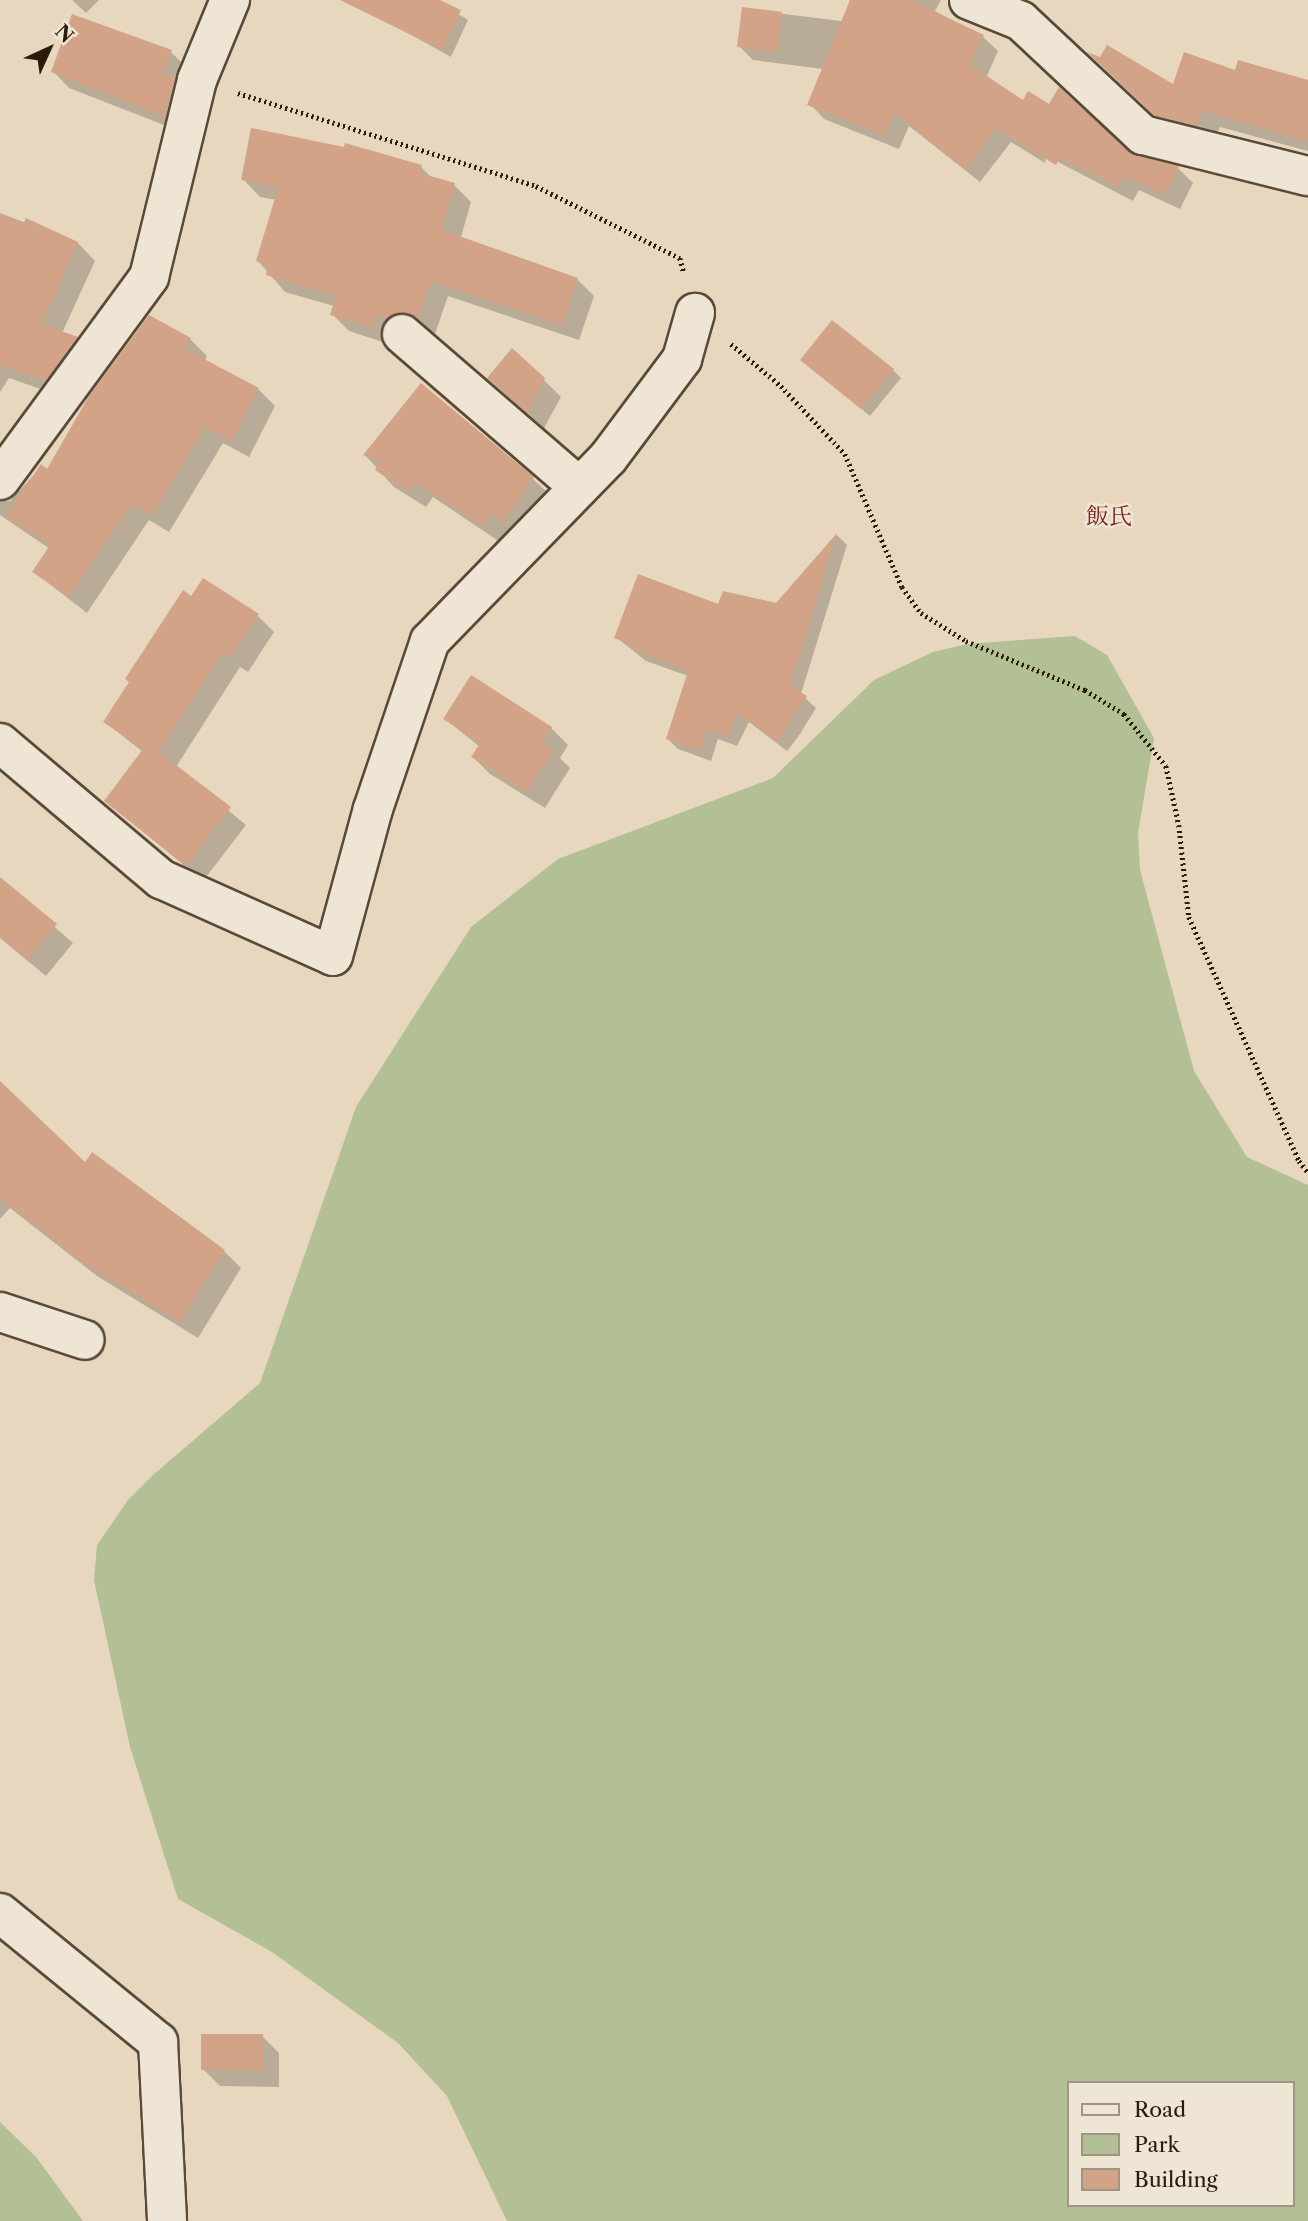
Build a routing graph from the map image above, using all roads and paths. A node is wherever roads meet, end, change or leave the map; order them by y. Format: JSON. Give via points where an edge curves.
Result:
{"nodes":[{"id":1,"x":230,"y":0,"type":"edge"},
{"id":2,"x":969,"y":0,"type":"edge"},
{"id":3,"x":197,"y":80,"type":"junction"},
{"id":4,"x":1308,"y":177,"type":"edge"},
{"id":5,"x":695,"y":313,"type":"junction"},
{"id":6,"x":402,"y":334,"type":"dead end"},
{"id":7,"x":0,"y":480,"type":"edge"},
{"id":8,"x":579,"y":487,"type":"junction"},
{"id":9,"x":0,"y":743,"type":"edge"},
{"id":10,"x":1308,"y":1172,"type":"edge"},
{"id":11,"x":0,"y":1312,"type":"edge"},
{"id":12,"x":85,"y":1340,"type":"dead end"},
{"id":13,"x":0,"y":1913,"type":"edge"},
{"id":14,"x":167,"y":2221,"type":"edge"}],
"edges":[{"from":1,"to":3,"type":"street"},
{"from":2,"to":4,"type":"street","via":[[1021,21],[1143,135]]},
{"from":3,"to":5,"type":"path","via":[[536,186],[680,258]]},
{"from":3,"to":7,"type":"street","via":[[149,277]]},
{"from":5,"to":8,"type":"street","via":[[681,359],[608,458]]},
{"from":5,"to":10,"type":"path","via":[[781,386],[845,454],[902,587],[921,613],[967,641],[1085,690],[1114,708],[1166,766],[1179,825],[1189,917],[1298,1161]]},
{"from":6,"to":8,"type":"street"},
{"from":8,"to":9,"type":"street","via":[[430,641],[373,809],[333,956],[161,879]]},
{"from":11,"to":12,"type":"street"},
{"from":13,"to":14,"type":"street","via":[[158,2042]]}]}
